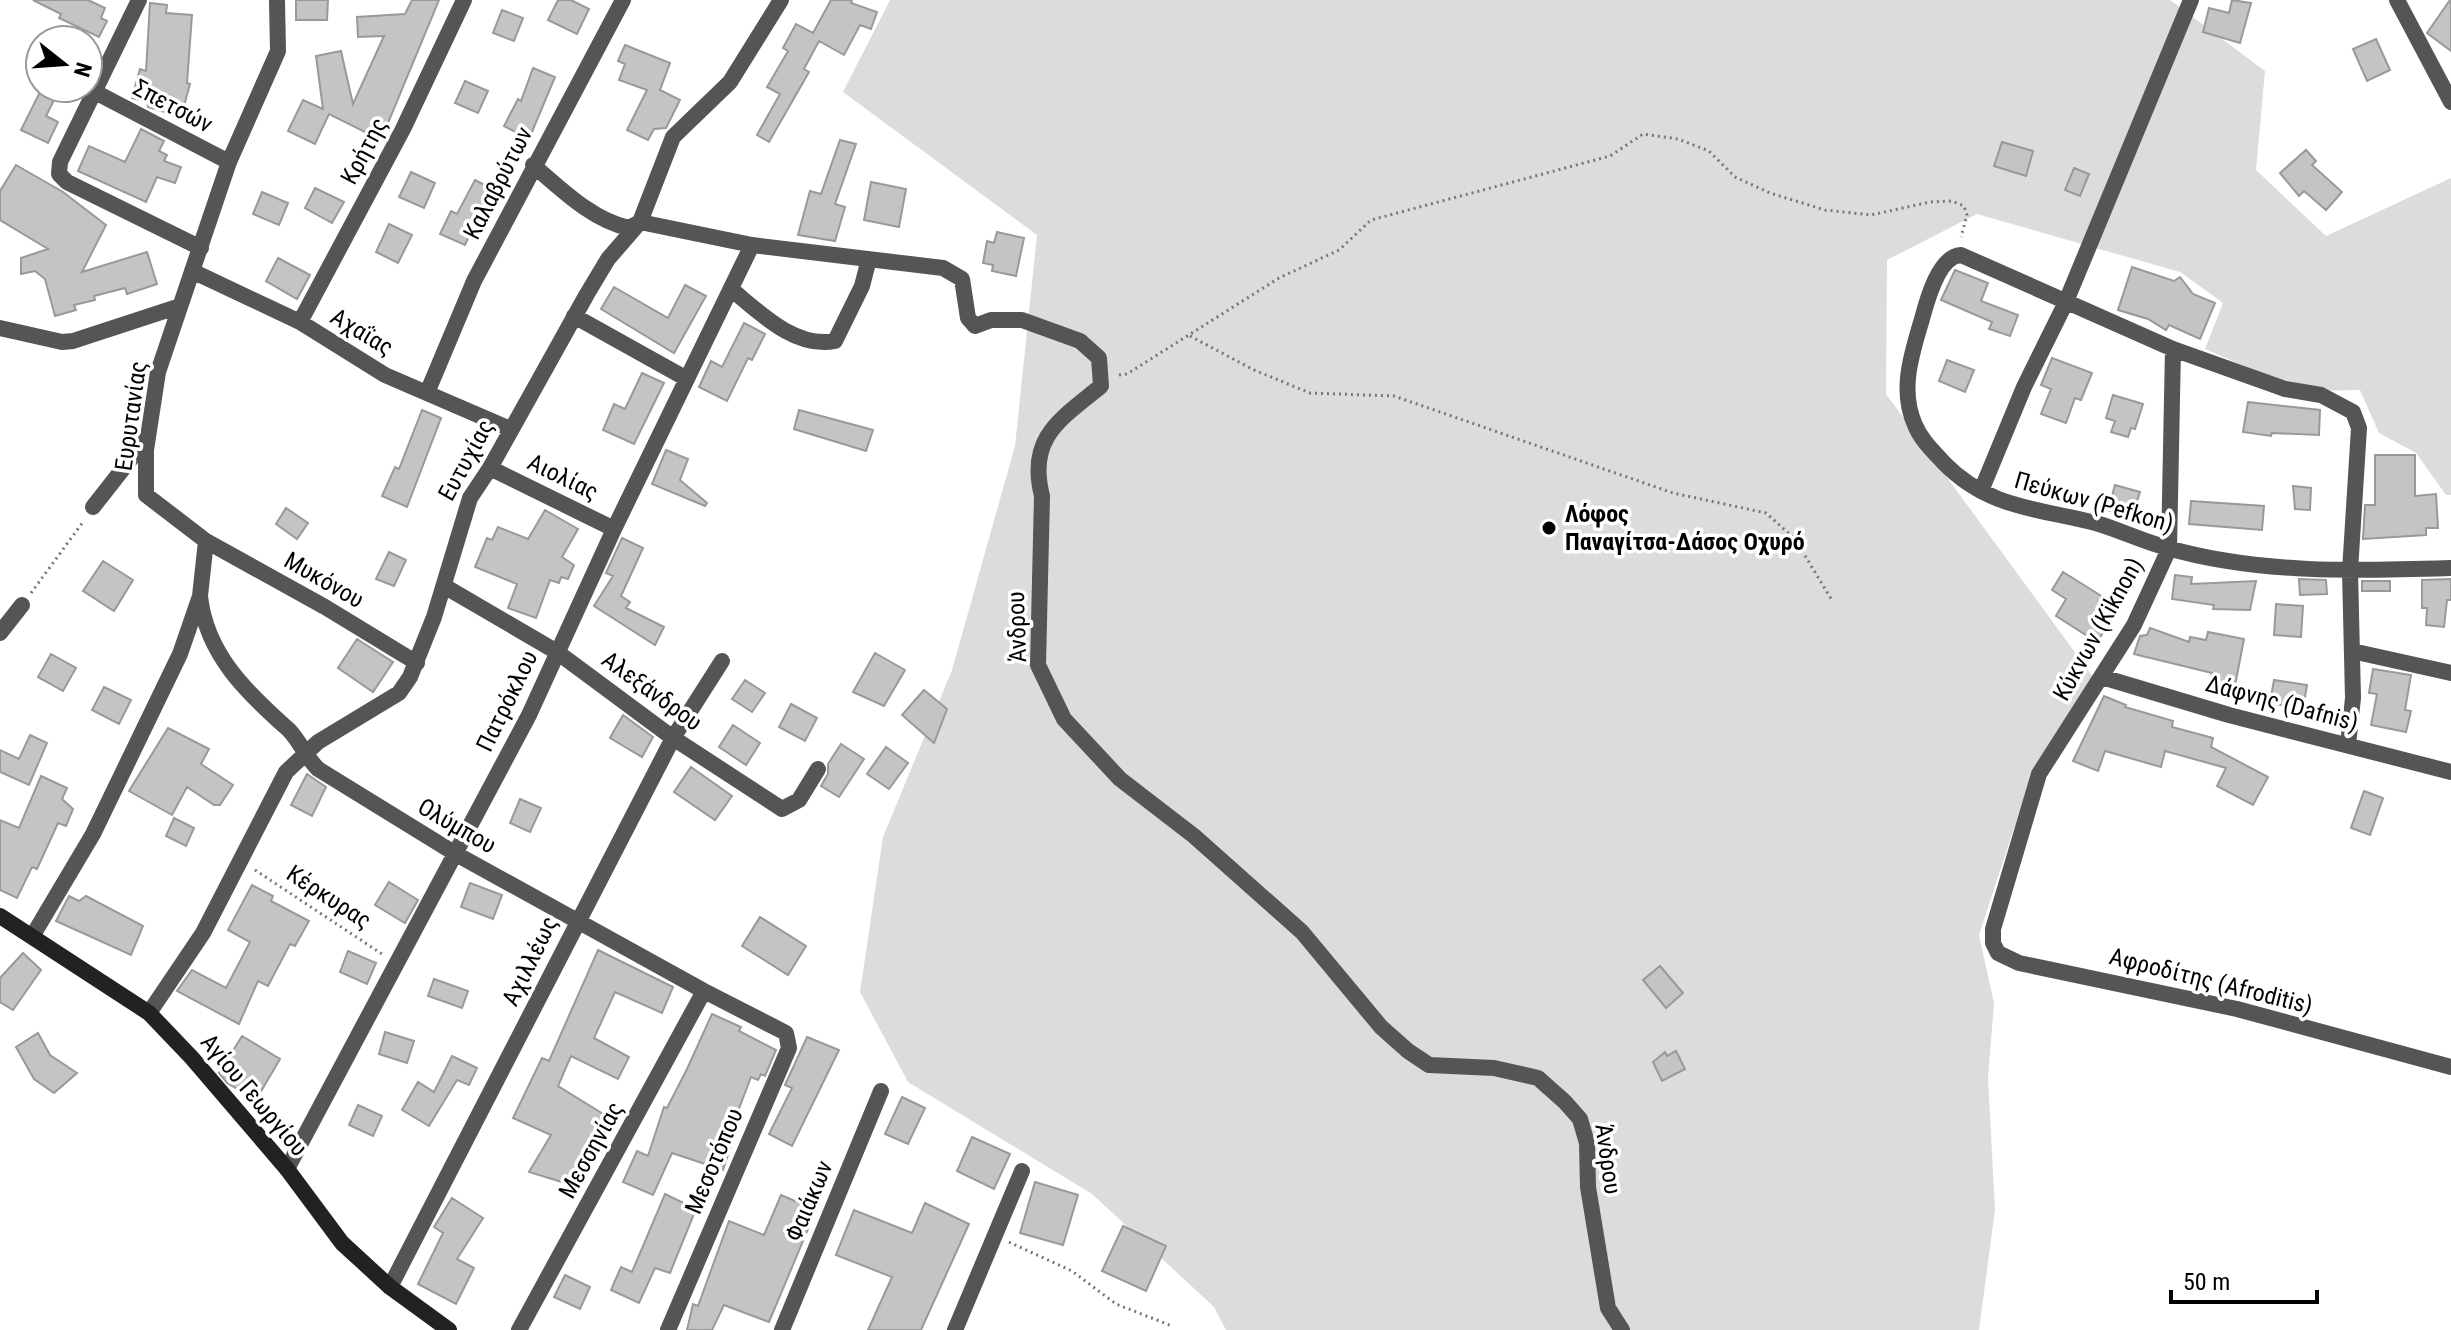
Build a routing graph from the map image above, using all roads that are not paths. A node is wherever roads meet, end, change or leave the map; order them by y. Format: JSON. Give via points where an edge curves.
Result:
{"nodes":[{"id":1,"x":139,"y":0,"type":"edge"},
{"id":2,"x":277,"y":0,"type":"edge"},
{"id":3,"x":464,"y":0,"type":"edge"},
{"id":4,"x":623,"y":0,"type":"edge"},
{"id":5,"x":781,"y":0,"type":"edge"},
{"id":6,"x":2397,"y":0,"type":"edge"},
{"id":7,"x":2188,"y":2,"type":"edge"},
{"id":8,"x":104,"y":73,"type":"edge"},
{"id":9,"x":104,"y":97,"type":"edge"},
{"id":10,"x":2451,"y":102,"type":"edge"},
{"id":11,"x":89,"y":104,"type":"edge"},
{"id":12,"x":229,"y":162,"type":"junction"},
{"id":13,"x":533,"y":165,"type":"junction"},
{"id":14,"x":640,"y":222,"type":"junction"},
{"id":15,"x":752,"y":245,"type":"junction"},
{"id":16,"x":201,"y":248,"type":"junction"},
{"id":17,"x":869,"y":259,"type":"junction"},
{"id":18,"x":192,"y":271,"type":"junction"},
{"id":19,"x":731,"y":289,"type":"junction"},
{"id":20,"x":2065,"y":304,"type":"junction"},
{"id":21,"x":180,"y":306,"type":"junction"},
{"id":22,"x":574,"y":316,"type":"junction"},
{"id":23,"x":300,"y":322,"type":"junction"},
{"id":24,"x":0,"y":328,"type":"edge"},
{"id":25,"x":2173,"y":349,"type":"junction"},
{"id":26,"x":687,"y":379,"type":"junction"},
{"id":27,"x":427,"y":393,"type":"junction"},
{"id":28,"x":510,"y":429,"type":"junction"},
{"id":29,"x":149,"y":435,"type":"junction"},
{"id":30,"x":490,"y":468,"type":"junction"},
{"id":31,"x":1981,"y":491,"type":"junction"},
{"id":32,"x":93,"y":507,"type":"road end"},
{"id":33,"x":614,"y":529,"type":"junction"},
{"id":34,"x":206,"y":541,"type":"junction"},
{"id":35,"x":2169,"y":549,"type":"junction"},
{"id":36,"x":2451,"y":568,"type":"edge"},
{"id":37,"x":2350,"y":571,"type":"junction"},
{"id":38,"x":444,"y":586,"type":"junction"},
{"id":39,"x":200,"y":596,"type":"junction"},
{"id":40,"x":22,"y":605,"type":"road end"},
{"id":41,"x":0,"y":633,"type":"edge"},
{"id":42,"x":2352,"y":651,"type":"junction"},
{"id":43,"x":557,"y":652,"type":"junction"},
{"id":44,"x":722,"y":661,"type":"dead end"},
{"id":45,"x":417,"y":663,"type":"junction"},
{"id":46,"x":2451,"y":673,"type":"edge"},
{"id":47,"x":2102,"y":677,"type":"junction"},
{"id":48,"x":673,"y":738,"type":"junction"},
{"id":49,"x":2348,"y":745,"type":"junction"},
{"id":50,"x":303,"y":755,"type":"junction"},
{"id":51,"x":818,"y":769,"type":"dead end"},
{"id":52,"x":2451,"y":772,"type":"edge"},
{"id":53,"x":456,"y":854,"type":"junction"},
{"id":54,"x":1995,"y":915,"type":"joint"},
{"id":55,"x":0,"y":916,"type":"edge"},
{"id":56,"x":577,"y":921,"type":"junction"},
{"id":57,"x":33,"y":935,"type":"junction"},
{"id":58,"x":704,"y":991,"type":"junction"},
{"id":59,"x":149,"y":1013,"type":"junction"},
{"id":60,"x":765,"y":1021,"type":"joint"},
{"id":61,"x":2451,"y":1067,"type":"edge"},
{"id":62,"x":881,"y":1091,"type":"dead end"},
{"id":63,"x":287,"y":1169,"type":"junction"},
{"id":64,"x":1022,"y":1171,"type":"dead end"},
{"id":65,"x":390,"y":1287,"type":"junction"},
{"id":66,"x":449,"y":1330,"type":"edge"},
{"id":67,"x":519,"y":1330,"type":"edge"},
{"id":68,"x":668,"y":1330,"type":"edge"},
{"id":69,"x":782,"y":1330,"type":"edge"},
{"id":70,"x":955,"y":1330,"type":"edge"},
{"id":71,"x":1622,"y":1330,"type":"edge"}],
"edges":[{"from":1,"to":8,"type":"street"},
{"from":2,"to":12,"type":"street","name":"Ευρυτανίας","via":[[278,51]]},
{"from":3,"to":23,"type":"street","name":"Κρήτης","via":[[403,129]]},
{"from":4,"to":13,"type":"street","name":"Καλαβρύτων"},
{"from":5,"to":14,"type":"street","name":"Ευτυχίας","via":[[730,82],[673,137]]},
{"from":6,"to":10,"type":"street"},
{"from":7,"to":20,"type":"street"},
{"from":9,"to":12,"type":"street","name":"Σπετσών"},
{"from":11,"to":16,"type":"street","via":[[60,162],[62,179]]},
{"from":12,"to":16,"type":"street","name":"Ευρυτανίας"},
{"from":13,"to":14,"type":"street","via":[[606,221],[629,228]]},
{"from":13,"to":27,"type":"street","name":"Καλαβρύτων","via":[[474,281]]},
{"from":14,"to":15,"type":"street"},
{"from":14,"to":22,"type":"street","name":"Ευτυχίας","via":[[608,259]]},
{"from":15,"to":17,"type":"street"},
{"from":15,"to":19,"type":"street","name":"Πατρόκλου"},
{"from":16,"to":18,"type":"street","name":"Ευρυτανίας"},
{"from":17,"to":19,"type":"street","via":[[835,341],[821,344],[797,337]]},
{"from":17,"to":71,"type":"street","name":"Άνδρου","via":[[955,272],[965,288],[971,324],[1022,320],[1080,341],[1099,358],[1101,386],[1048,429],[1037,468],[1042,496],[1038,665],[1064,719],[1120,779],[1302,932],[1381,1027],[1408,1051],[1429,1065],[1494,1068],[1538,1078],[1565,1102],[1580,1119],[1587,1143],[1588,1187],[1608,1308]]},
{"from":18,"to":21,"type":"street","name":"Ευρυτανίας"},
{"from":18,"to":23,"type":"street","name":"Αχαΐας"},
{"from":19,"to":26,"type":"street","name":"Πατρόκλου"},
{"from":20,"to":25,"type":"street"},
{"from":20,"to":31,"type":"street"},
{"from":20,"to":31,"type":"street","name":"Πεύκων (Pefkon)","via":[[1967,257],[1954,255],[1941,271],[1909,363],[1910,411],[1928,446],[1962,481]]},
{"from":21,"to":24,"type":"street","via":[[73,341]]},
{"from":21,"to":29,"type":"street","name":"Ευρυτανίας","via":[[158,372]]},
{"from":22,"to":26,"type":"street"},
{"from":22,"to":28,"type":"street","name":"Ευτυχίας"},
{"from":23,"to":27,"type":"street","name":"Αχαΐας","via":[[363,362]]},
{"from":25,"to":35,"type":"street","name":"Κύκνων (Kiknon)"},
{"from":25,"to":37,"type":"street","via":[[2285,389],[2321,395],[2353,412],[2359,428]]},
{"from":26,"to":33,"type":"street","name":"Πατρόκλου"},
{"from":27,"to":28,"type":"street","name":"Αχαΐας"},
{"from":28,"to":30,"type":"street","name":"Ευτυχίας"},
{"from":29,"to":32,"type":"street"},
{"from":29,"to":34,"type":"street","name":"Ευρυτανίας","via":[[146,495]]},
{"from":30,"to":33,"type":"street","name":"Αιολίας"},
{"from":30,"to":38,"type":"street","name":"Ευτυχίας","via":[[462,515]]},
{"from":31,"to":35,"type":"street","name":"Πεύκων (Pefkon)","via":[[2010,506],[2098,524]]},
{"from":33,"to":43,"type":"street","name":"Πατρόκλου"},
{"from":34,"to":39,"type":"street"},
{"from":34,"to":45,"type":"street","name":"Μυκόνου"},
{"from":35,"to":37,"type":"street","name":"Πεύκων (Pefkon)"},
{"from":35,"to":47,"type":"street","name":"Κύκνων (Kiknon)","via":[[2134,625]]},
{"from":36,"to":37,"type":"street","name":"Πεύκων (Pefkon)"},
{"from":37,"to":42,"type":"street"},
{"from":38,"to":43,"type":"street","name":"Αλεξάνδρου"},
{"from":38,"to":45,"type":"street","name":"Ευτυχίας"},
{"from":39,"to":50,"type":"street","name":"Ολύμπου","via":[[207,636],[223,662],[299,741]]},
{"from":39,"to":57,"type":"street","via":[[153,714],[93,834]]},
{"from":40,"to":41,"type":"street"},
{"from":42,"to":46,"type":"street"},
{"from":42,"to":49,"type":"street"},
{"from":43,"to":48,"type":"street","name":"Αλεξάνδρου"},
{"from":43,"to":53,"type":"street","name":"Πατρόκλου"},
{"from":44,"to":48,"type":"street","name":"Αχιλλέως"},
{"from":45,"to":50,"type":"street","name":"Ευτυχίας","via":[[399,693]]},
{"from":47,"to":49,"type":"street","name":"Δάφνης (Dafnis)"},
{"from":47,"to":54,"type":"street","name":"Κύκνων (Kiknon)","via":[[2039,774]]},
{"from":48,"to":51,"type":"street","name":"Αλεξάνδρου","via":[[782,809],[799,800]]},
{"from":48,"to":56,"type":"street","name":"Αχιλλέως"},
{"from":49,"to":52,"type":"street","name":"Δάφνης (Dafnis)"},
{"from":50,"to":53,"type":"street","name":"Ολύμπου","via":[[383,812]]},
{"from":50,"to":59,"type":"street","name":"Ευτυχίας","via":[[286,772],[203,933]]},
{"from":53,"to":56,"type":"street","name":"Ολύμπου"},
{"from":53,"to":63,"type":"street","name":"Πατρόκλου"},
{"from":54,"to":61,"type":"street","name":"Αφροδίτης (Afroditis)","via":[[1993,943],[2006,959],[2237,1009]]},
{"from":55,"to":57,"type":"street","name":"Αγίου Γεωργίου"},
{"from":56,"to":58,"type":"street","name":"Ολύμπου"},
{"from":56,"to":65,"type":"street","name":"Αχιλλέως"},
{"from":57,"to":59,"type":"street","name":"Αγίου Γεωργίου"},
{"from":58,"to":60,"type":"street","name":"Ολύμπου"},
{"from":58,"to":67,"type":"street","name":"Μεσσηνίας"},
{"from":59,"to":63,"type":"street","name":"Αγίου Γεωργίου"},
{"from":60,"to":68,"type":"street","name":"Μεσοτόπου","via":[[786,1033],[789,1048]]},
{"from":62,"to":69,"type":"street","name":"Φαιάκων"},
{"from":63,"to":65,"type":"street","name":"Αγίου Γεωργίου","via":[[342,1243]]},
{"from":64,"to":70,"type":"street"},
{"from":65,"to":66,"type":"street","name":"Αγίου Γεωργίου"}]}
